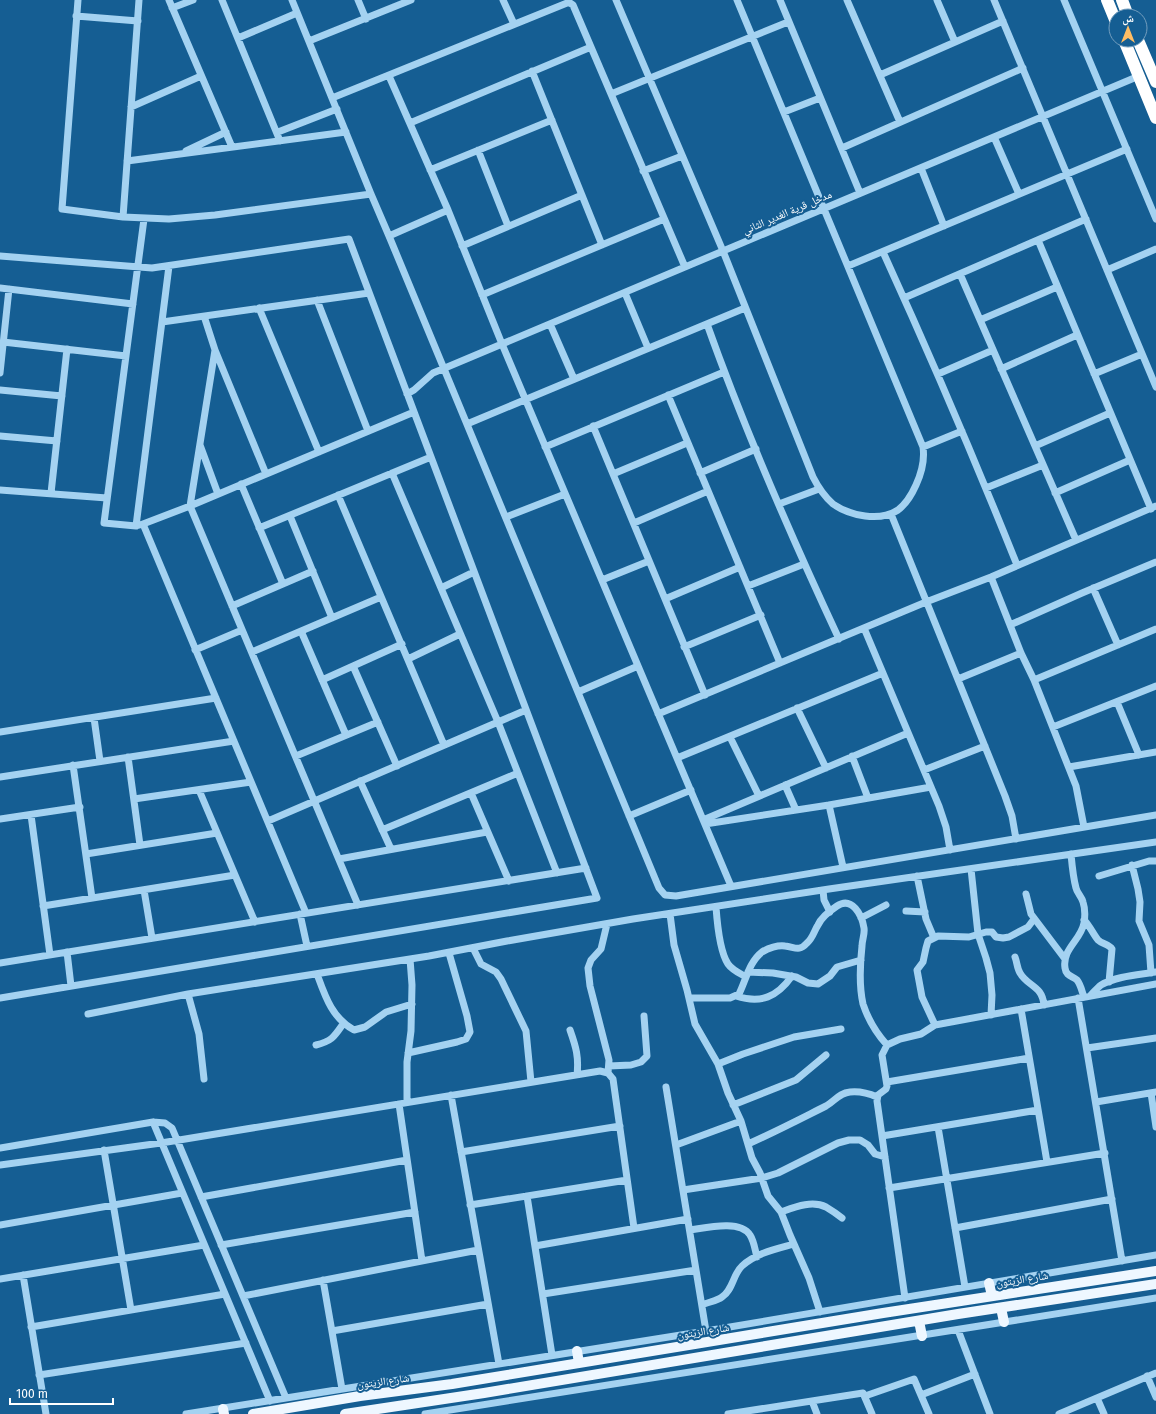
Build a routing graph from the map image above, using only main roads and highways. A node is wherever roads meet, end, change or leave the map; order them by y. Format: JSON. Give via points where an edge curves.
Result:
{"nodes":[{"id":1,"x":1127,"y":48,"type":"edge"},
{"id":2,"x":1141,"y":48,"type":"edge"},
{"id":3,"x":1156,"y":82,"type":"edge"},
{"id":4,"x":1156,"y":118,"type":"edge"},
{"id":5,"x":1156,"y":1271,"type":"edge"},
{"id":6,"x":1136,"y":1274,"type":"junction"},
{"id":7,"x":1107,"y":1278,"type":"junction"},
{"id":8,"x":989,"y":1283,"type":"road end"},
{"id":9,"x":1156,"y":1284,"type":"edge"},
{"id":10,"x":1140,"y":1286,"type":"junction"},
{"id":11,"x":1109,"y":1291,"type":"junction"},
{"id":12,"x":992,"y":1296,"type":"junction"},
{"id":13,"x":1001,"y":1308,"type":"junction"},
{"id":14,"x":918,"y":1321,"type":"junction"},
{"id":15,"x":1004,"y":1322,"type":"road end"},
{"id":16,"x":922,"y":1336,"type":"road end"},
{"id":17,"x":577,"y":1351,"type":"road end"},
{"id":18,"x":579,"y":1363,"type":"junction"},
{"id":19,"x":481,"y":1379,"type":"junction"},
{"id":20,"x":452,"y":1384,"type":"junction"},
{"id":21,"x":484,"y":1393,"type":"junction"},
{"id":22,"x":454,"y":1398,"type":"junction"},
{"id":23,"x":383,"y":1408,"type":"junction"},
{"id":24,"x":253,"y":1414,"type":"edge"},
{"id":25,"x":345,"y":1414,"type":"edge"},
{"id":26,"x":369,"y":1414,"type":"edge"}],
"edges":[{"from":1,"to":4,"type":"highway"},
{"from":2,"to":3,"type":"highway"},
{"from":5,"to":6,"type":"main road","name":"شارع الزيتون"},
{"from":6,"to":7,"type":"main road","name":"شارع الزيتون"},
{"from":6,"to":10,"type":"main road","via":[[1133,1279],[1137,1286]]},
{"from":7,"to":11,"type":"main road","via":[[1111,1284]]},
{"from":7,"to":12,"type":"main road","name":"شارع الزيتون"},
{"from":8,"to":12,"type":"main road"},
{"from":9,"to":10,"type":"main road"},
{"from":10,"to":11,"type":"main road"},
{"from":11,"to":13,"type":"main road"},
{"from":12,"to":18,"type":"main road","name":"شارع الزيتون"},
{"from":13,"to":14,"type":"main road"},
{"from":13,"to":15,"type":"main road"},
{"from":14,"to":16,"type":"main road"},
{"from":14,"to":21,"type":"main road"},
{"from":17,"to":18,"type":"main road"},
{"from":18,"to":19,"type":"main road","name":"شارع الزيتون"},
{"from":19,"to":20,"type":"main road","name":"شارع الزيتون"},
{"from":19,"to":21,"type":"main road","via":[[478,1386]]},
{"from":20,"to":22,"type":"main road","via":[[459,1392]]},
{"from":20,"to":24,"type":"main road","name":"شارع الزيتون","via":[[360,1392]]},
{"from":21,"to":22,"type":"main road"},
{"from":22,"to":23,"type":"main road"},
{"from":23,"to":25,"type":"main road"},
{"from":23,"to":26,"type":"main road"}]}
